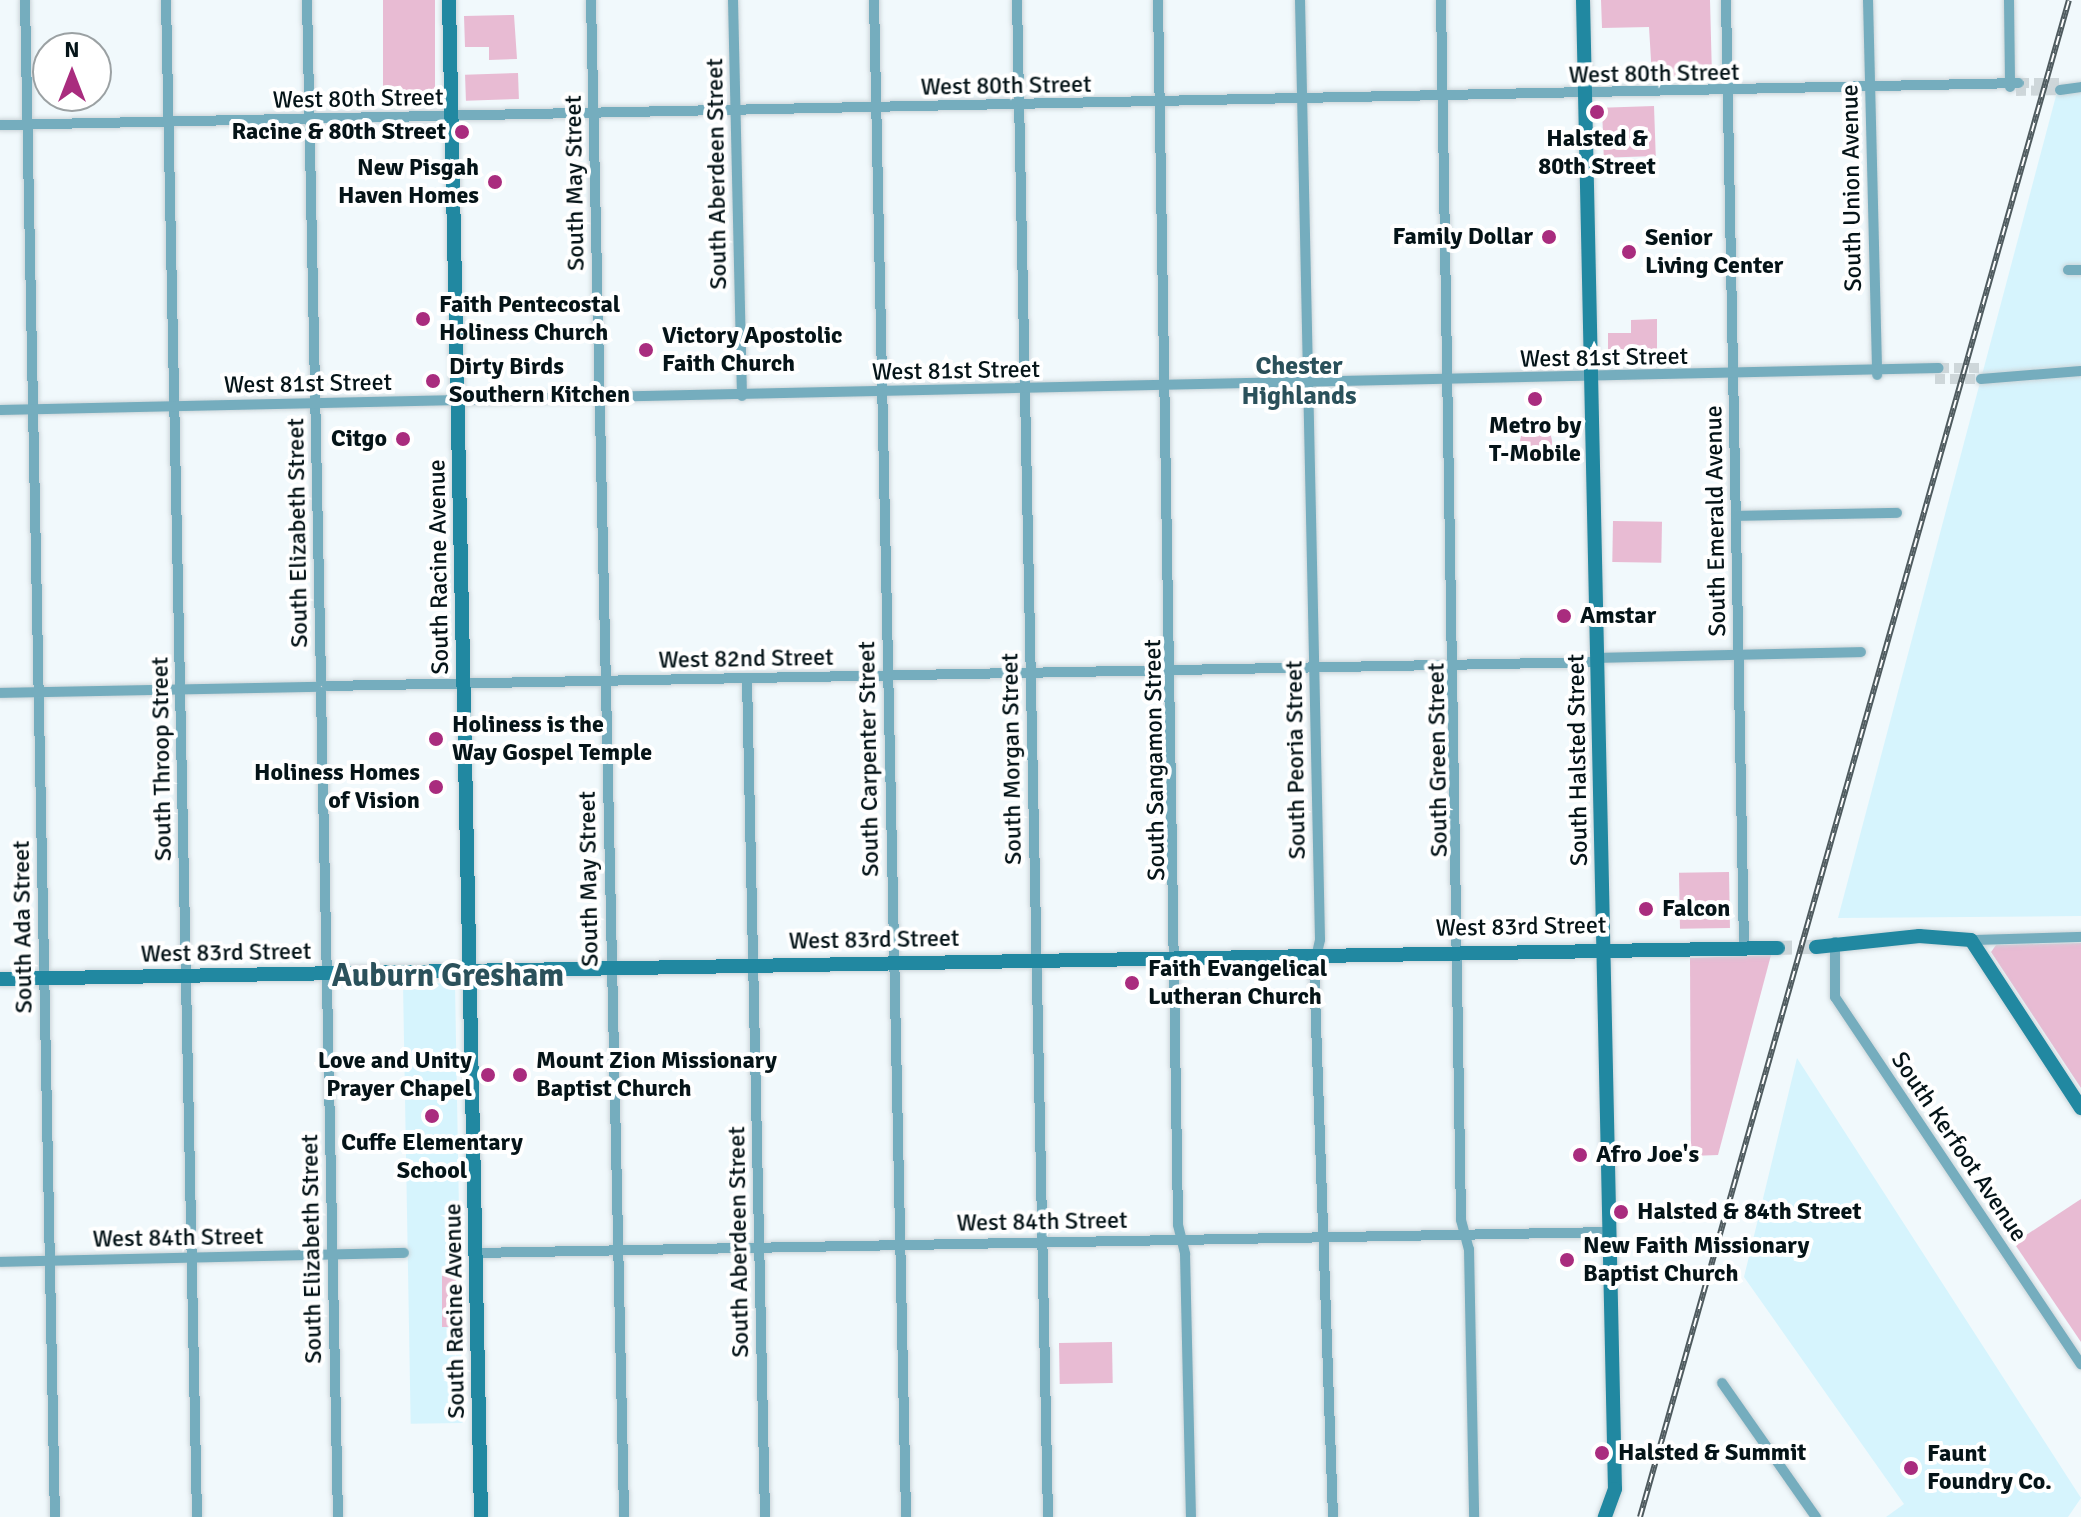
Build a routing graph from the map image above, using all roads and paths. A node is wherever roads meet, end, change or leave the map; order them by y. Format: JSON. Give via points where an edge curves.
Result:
{"nodes":[{"id":1,"x":25,"y":0,"type":"edge"},
{"id":2,"x":166,"y":0,"type":"edge"},
{"id":3,"x":307,"y":0,"type":"edge"},
{"id":4,"x":449,"y":0,"type":"edge"},
{"id":5,"x":591,"y":0,"type":"edge"},
{"id":6,"x":733,"y":0,"type":"edge"},
{"id":7,"x":874,"y":0,"type":"edge"},
{"id":8,"x":1017,"y":0,"type":"edge"},
{"id":9,"x":1158,"y":0,"type":"edge"},
{"id":10,"x":1300,"y":0,"type":"edge"},
{"id":11,"x":1441,"y":0,"type":"edge"},
{"id":12,"x":1583,"y":0,"type":"edge"},
{"id":13,"x":1726,"y":0,"type":"edge"},
{"id":14,"x":1868,"y":0,"type":"edge"},
{"id":15,"x":2009,"y":0,"type":"edge"},
{"id":16,"x":2061,"y":86,"type":"tunnel mouth"},
{"id":17,"x":2078,"y":87,"type":"edge"},
{"id":18,"x":1870,"y":89,"type":"junction"},
{"id":19,"x":1728,"y":92,"type":"junction"},
{"id":20,"x":1585,"y":95,"type":"junction"},
{"id":21,"x":1443,"y":98,"type":"junction"},
{"id":22,"x":1302,"y":101,"type":"junction"},
{"id":23,"x":1160,"y":103,"type":"junction"},
{"id":24,"x":1019,"y":106,"type":"junction"},
{"id":25,"x":876,"y":109,"type":"junction"},
{"id":26,"x":735,"y":111,"type":"junction"},
{"id":27,"x":594,"y":114,"type":"junction"},
{"id":28,"x":452,"y":117,"type":"junction"},
{"id":29,"x":309,"y":120,"type":"junction"},
{"id":30,"x":169,"y":122,"type":"junction"},
{"id":31,"x":0,"y":125,"type":"edge"},
{"id":32,"x":27,"y":125,"type":"junction"},
{"id":33,"x":2068,"y":270,"type":"dead end"},
{"id":34,"x":2081,"y":270,"type":"edge"},
{"id":35,"x":2081,"y":371,"type":"edge"},
{"id":36,"x":1982,"y":373,"type":"tunnel mouth"},
{"id":37,"x":1937,"y":374,"type":"tunnel mouth"},
{"id":38,"x":1877,"y":375,"type":"junction"},
{"id":39,"x":1734,"y":376,"type":"junction"},
{"id":40,"x":1592,"y":379,"type":"junction"},
{"id":41,"x":1450,"y":382,"type":"junction"},
{"id":42,"x":1308,"y":384,"type":"junction"},
{"id":43,"x":1167,"y":387,"type":"junction"},
{"id":44,"x":1025,"y":390,"type":"junction"},
{"id":45,"x":882,"y":393,"type":"junction"},
{"id":46,"x":742,"y":396,"type":"junction"},
{"id":47,"x":600,"y":398,"type":"junction"},
{"id":48,"x":458,"y":401,"type":"junction"},
{"id":49,"x":315,"y":404,"type":"junction"},
{"id":50,"x":175,"y":407,"type":"junction"},
{"id":51,"x":33,"y":409,"type":"junction"},
{"id":52,"x":0,"y":410,"type":"edge"},
{"id":53,"x":1897,"y":513,"type":"dead end"},
{"id":54,"x":1736,"y":516,"type":"junction"},
{"id":55,"x":1861,"y":652,"type":"dead end"},
{"id":56,"x":1739,"y":655,"type":"junction"},
{"id":57,"x":1598,"y":660,"type":"junction"},
{"id":58,"x":1456,"y":665,"type":"junction"},
{"id":59,"x":1314,"y":668,"type":"junction"},
{"id":60,"x":1174,"y":670,"type":"junction"},
{"id":61,"x":1030,"y":673,"type":"junction"},
{"id":62,"x":888,"y":676,"type":"junction"},
{"id":63,"x":747,"y":678,"type":"junction"},
{"id":64,"x":605,"y":681,"type":"junction"},
{"id":65,"x":464,"y":684,"type":"junction"},
{"id":66,"x":321,"y":687,"type":"junction"},
{"id":67,"x":180,"y":689,"type":"junction"},
{"id":68,"x":38,"y":692,"type":"junction"},
{"id":69,"x":0,"y":693,"type":"edge"},
{"id":70,"x":2081,"y":937,"type":"edge"},
{"id":71,"x":1971,"y":940,"type":"junction"},
{"id":72,"x":1818,"y":942,"type":"tunnel mouth"},
{"id":73,"x":1835,"y":942,"type":"junction"},
{"id":74,"x":1779,"y":943,"type":"tunnel mouth"},
{"id":75,"x":1746,"y":944,"type":"junction"},
{"id":76,"x":1604,"y":947,"type":"junction"},
{"id":77,"x":1459,"y":950,"type":"junction"},
{"id":78,"x":1317,"y":953,"type":"junction"},
{"id":79,"x":1176,"y":956,"type":"junction"},
{"id":80,"x":1036,"y":959,"type":"junction"},
{"id":81,"x":894,"y":961,"type":"junction"},
{"id":82,"x":753,"y":964,"type":"junction"},
{"id":83,"x":611,"y":967,"type":"junction"},
{"id":84,"x":469,"y":970,"type":"junction"},
{"id":85,"x":327,"y":973,"type":"junction"},
{"id":86,"x":186,"y":975,"type":"junction"},
{"id":87,"x":44,"y":978,"type":"junction"},
{"id":88,"x":0,"y":979,"type":"edge"},
{"id":89,"x":2081,"y":1108,"type":"edge"},
{"id":90,"x":1610,"y":1232,"type":"junction"},
{"id":91,"x":1464,"y":1234,"type":"junction"},
{"id":92,"x":1324,"y":1237,"type":"junction"},
{"id":93,"x":1182,"y":1240,"type":"junction"},
{"id":94,"x":1042,"y":1242,"type":"junction"},
{"id":95,"x":900,"y":1245,"type":"junction"},
{"id":96,"x":759,"y":1247,"type":"junction"},
{"id":97,"x":616,"y":1250,"type":"junction"},
{"id":98,"x":404,"y":1253,"type":"dead end"},
{"id":99,"x":475,"y":1253,"type":"junction"},
{"id":100,"x":332,"y":1255,"type":"junction"},
{"id":101,"x":192,"y":1258,"type":"junction"},
{"id":102,"x":50,"y":1261,"type":"junction"},
{"id":103,"x":0,"y":1262,"type":"edge"},
{"id":104,"x":2081,"y":1364,"type":"edge"},
{"id":105,"x":1722,"y":1383,"type":"dead end"},
{"id":106,"x":55,"y":1517,"type":"edge"},
{"id":107,"x":197,"y":1517,"type":"edge"},
{"id":108,"x":338,"y":1517,"type":"edge"},
{"id":109,"x":481,"y":1517,"type":"edge"},
{"id":110,"x":624,"y":1517,"type":"edge"},
{"id":111,"x":765,"y":1517,"type":"edge"},
{"id":112,"x":906,"y":1517,"type":"edge"},
{"id":113,"x":1048,"y":1517,"type":"edge"},
{"id":114,"x":1191,"y":1517,"type":"edge"},
{"id":115,"x":1333,"y":1517,"type":"edge"},
{"id":116,"x":1474,"y":1517,"type":"edge"},
{"id":117,"x":1605,"y":1517,"type":"edge"},
{"id":118,"x":1816,"y":1517,"type":"edge"}],
"edges":[{"from":1,"to":32,"type":"street","name":"South Ada Street"},
{"from":2,"to":30,"type":"street","name":"South Throop Street"},
{"from":3,"to":29,"type":"street","name":"South Elizabeth Street"},
{"from":4,"to":28,"type":"street","name":"South Racine Avenue"},
{"from":5,"to":27,"type":"street","name":"South May Street"},
{"from":6,"to":26,"type":"street","name":"South Aberdeen Street"},
{"from":7,"to":25,"type":"street","name":"South Carpenter Street"},
{"from":8,"to":24,"type":"street","name":"South Morgan Street"},
{"from":9,"to":23,"type":"street","name":"South Sangamon Street"},
{"from":10,"to":22,"type":"street","name":"South Peoria Street"},
{"from":11,"to":21,"type":"street","name":"South Green Street"},
{"from":12,"to":20,"type":"street","name":"South Halsted Street"},
{"from":13,"to":19,"type":"street","name":"South Emerald Avenue"},
{"from":14,"to":18,"type":"street","name":"South Union Avenue"},
{"from":15,"to":18,"type":"street","name":"West 80th Street","via":[[2015,87]]},
{"from":16,"to":17,"type":"street"},
{"from":18,"to":19,"type":"street","name":"West 80th Street"},
{"from":18,"to":38,"type":"street","name":"South Union Avenue"},
{"from":19,"to":20,"type":"street","name":"West 80th Street"},
{"from":19,"to":39,"type":"street","name":"South Emerald Avenue"},
{"from":20,"to":21,"type":"street","name":"West 80th Street"},
{"from":20,"to":40,"type":"street","name":"South Halsted Street"},
{"from":21,"to":22,"type":"street","name":"West 80th Street"},
{"from":21,"to":41,"type":"street","name":"South Green Street"},
{"from":22,"to":23,"type":"street","name":"West 80th Street"},
{"from":22,"to":42,"type":"street","name":"South Peoria Street"},
{"from":23,"to":24,"type":"street","name":"West 80th Street"},
{"from":23,"to":43,"type":"street","name":"South Sangamon Street"},
{"from":24,"to":25,"type":"street","name":"West 80th Street"},
{"from":24,"to":44,"type":"street","name":"South Morgan Street"},
{"from":25,"to":26,"type":"street","name":"West 80th Street"},
{"from":25,"to":45,"type":"street","name":"South Carpenter Street"},
{"from":26,"to":27,"type":"street","name":"West 80th Street"},
{"from":26,"to":46,"type":"street","name":"South Aberdeen Street"},
{"from":27,"to":28,"type":"street","name":"West 80th Street"},
{"from":27,"to":47,"type":"street","name":"South May Street"},
{"from":28,"to":29,"type":"street","name":"West 80th Street"},
{"from":28,"to":48,"type":"street","name":"South Racine Avenue"},
{"from":29,"to":30,"type":"street","name":"West 80th Street"},
{"from":29,"to":49,"type":"street","name":"South Elizabeth Street"},
{"from":30,"to":32,"type":"street","name":"West 80th Street"},
{"from":30,"to":50,"type":"street","name":"South Throop Street"},
{"from":31,"to":32,"type":"street","name":"West 80th Street"},
{"from":32,"to":51,"type":"street","name":"South Ada Street"},
{"from":33,"to":34,"type":"street"},
{"from":35,"to":36,"type":"street"},
{"from":37,"to":38,"type":"street","name":"West 81st Street"},
{"from":38,"to":39,"type":"street","name":"West 81st Street"},
{"from":39,"to":40,"type":"street","name":"West 81st Street"},
{"from":39,"to":54,"type":"street","name":"South Emerald Avenue"},
{"from":40,"to":41,"type":"street","name":"West 81st Street"},
{"from":40,"to":57,"type":"street","name":"South Halsted Street"},
{"from":41,"to":42,"type":"street","name":"West 81st Street"},
{"from":41,"to":58,"type":"street","name":"South Green Street"},
{"from":42,"to":43,"type":"street","name":"West 81st Street"},
{"from":42,"to":59,"type":"street","name":"South Peoria Street"},
{"from":43,"to":44,"type":"street","name":"West 81st Street"},
{"from":43,"to":60,"type":"street","name":"South Sangamon Street"},
{"from":44,"to":45,"type":"street","name":"West 81st Street"},
{"from":44,"to":61,"type":"street","name":"South Morgan Street"},
{"from":45,"to":46,"type":"street","name":"West 81st Street"},
{"from":45,"to":62,"type":"street","name":"South Carpenter Street"},
{"from":46,"to":47,"type":"street","name":"West 81st Street"},
{"from":47,"to":48,"type":"street","name":"West 81st Street"},
{"from":47,"to":64,"type":"street","name":"South May Street"},
{"from":48,"to":49,"type":"street","name":"West 81st Street"},
{"from":48,"to":65,"type":"street","name":"South Racine Avenue"},
{"from":49,"to":50,"type":"street","name":"West 81st Street"},
{"from":49,"to":66,"type":"street","name":"South Elizabeth Street"},
{"from":50,"to":51,"type":"street","name":"West 81st Street"},
{"from":50,"to":67,"type":"street","name":"South Throop Street"},
{"from":51,"to":52,"type":"street","name":"West 81st Street"},
{"from":51,"to":68,"type":"street","name":"South Ada Street"},
{"from":53,"to":54,"type":"street"},
{"from":54,"to":56,"type":"street","name":"South Emerald Avenue"},
{"from":55,"to":56,"type":"street","name":"West 82nd Street"},
{"from":56,"to":57,"type":"street","name":"West 82nd Street"},
{"from":56,"to":75,"type":"street","name":"South Emerald Avenue"},
{"from":57,"to":58,"type":"street","name":"West 82nd Street"},
{"from":57,"to":76,"type":"street","name":"South Halsted Street"},
{"from":58,"to":59,"type":"street","name":"West 82nd Street"},
{"from":58,"to":77,"type":"street","name":"South Green Street"},
{"from":59,"to":60,"type":"street","name":"West 82nd Street"},
{"from":59,"to":78,"type":"street","name":"South Peoria Street"},
{"from":60,"to":61,"type":"street","name":"West 82nd Street"},
{"from":60,"to":79,"type":"street","name":"South Sangamon Street"},
{"from":61,"to":62,"type":"street","name":"West 82nd Street"},
{"from":61,"to":80,"type":"street","name":"South Morgan Street"},
{"from":62,"to":63,"type":"street","name":"West 82nd Street"},
{"from":62,"to":81,"type":"street","name":"South Carpenter Street"},
{"from":63,"to":64,"type":"street","name":"West 82nd Street"},
{"from":63,"to":82,"type":"street","name":"South Aberdeen Street"},
{"from":64,"to":65,"type":"street","name":"West 82nd Street"},
{"from":64,"to":83,"type":"street","name":"South May Street"},
{"from":65,"to":66,"type":"street","name":"West 82nd Street"},
{"from":65,"to":84,"type":"street","name":"South Racine Avenue"},
{"from":66,"to":67,"type":"street","name":"West 82nd Street"},
{"from":66,"to":85,"type":"street","name":"South Elizabeth Street"},
{"from":67,"to":68,"type":"street","name":"West 82nd Street"},
{"from":67,"to":86,"type":"street","name":"South Throop Street"},
{"from":68,"to":69,"type":"street","name":"West 82nd Street"},
{"from":68,"to":87,"type":"street","name":"South Ada Street"},
{"from":70,"to":71,"type":"street"},
{"from":71,"to":73,"type":"street"},
{"from":71,"to":89,"type":"street"},
{"from":72,"to":73,"type":"street"},
{"from":73,"to":104,"type":"street","name":"South Kerfoot Avenue","via":[[1835,997]]},
{"from":74,"to":75,"type":"street","name":"West 83rd Street"},
{"from":75,"to":76,"type":"street","name":"West 83rd Street"},
{"from":76,"to":77,"type":"street","name":"West 83rd Street"},
{"from":76,"to":90,"type":"street","name":"South Halsted Street"},
{"from":77,"to":78,"type":"street","name":"West 83rd Street"},
{"from":77,"to":91,"type":"street","name":"South Green Street"},
{"from":78,"to":79,"type":"street","name":"West 83rd Street"},
{"from":78,"to":92,"type":"street","name":"South Peoria Street"},
{"from":79,"to":80,"type":"street","name":"West 83rd Street"},
{"from":79,"to":93,"type":"street","name":"South Sangamon Street"},
{"from":80,"to":81,"type":"street","name":"West 83rd Street"},
{"from":80,"to":94,"type":"street","name":"South Morgan Street"},
{"from":81,"to":82,"type":"street","name":"West 83rd Street"},
{"from":81,"to":95,"type":"street","name":"South Carpenter Street"},
{"from":82,"to":83,"type":"street","name":"West 83rd Street"},
{"from":82,"to":96,"type":"street","name":"South Aberdeen Street"},
{"from":83,"to":84,"type":"street","name":"West 83rd Street"},
{"from":83,"to":97,"type":"street","name":"South May Street"},
{"from":84,"to":85,"type":"street","name":"West 83rd Street"},
{"from":84,"to":99,"type":"street","name":"South Racine Avenue"},
{"from":85,"to":86,"type":"street","name":"West 83rd Street"},
{"from":85,"to":100,"type":"street","name":"South Elizabeth Street"},
{"from":86,"to":87,"type":"street","name":"West 83rd Street"},
{"from":86,"to":101,"type":"street","name":"South Throop Street"},
{"from":87,"to":88,"type":"street","name":"West 83rd Street"},
{"from":87,"to":102,"type":"street","name":"South Ada Street"},
{"from":90,"to":91,"type":"street","name":"West 84th Street"},
{"from":90,"to":117,"type":"street","name":"South Halsted Street","via":[[1615,1489]]},
{"from":91,"to":92,"type":"street","name":"West 84th Street"},
{"from":91,"to":116,"type":"street","name":"South Green Street"},
{"from":92,"to":93,"type":"street","name":"West 84th Street"},
{"from":92,"to":115,"type":"street","name":"South Peoria Street"},
{"from":93,"to":94,"type":"street","name":"West 84th Street"},
{"from":93,"to":114,"type":"street","name":"South Sangamon Street"},
{"from":94,"to":95,"type":"street","name":"West 84th Street"},
{"from":94,"to":113,"type":"street","name":"South Morgan Street"},
{"from":95,"to":96,"type":"street","name":"West 84th Street"},
{"from":95,"to":112,"type":"street","name":"South Carpenter Street"},
{"from":96,"to":97,"type":"street","name":"West 84th Street"},
{"from":96,"to":111,"type":"street","name":"South Aberdeen Street"},
{"from":97,"to":99,"type":"street","name":"West 84th Street"},
{"from":97,"to":110,"type":"street","name":"South May Street"},
{"from":98,"to":100,"type":"street","name":"West 84th Street"},
{"from":99,"to":109,"type":"street","name":"South Racine Avenue"},
{"from":100,"to":101,"type":"street","name":"West 84th Street"},
{"from":100,"to":108,"type":"street","name":"South Elizabeth Street"},
{"from":101,"to":102,"type":"street","name":"West 84th Street"},
{"from":101,"to":107,"type":"street","name":"South Throop Street"},
{"from":102,"to":103,"type":"street","name":"West 84th Street"},
{"from":102,"to":106,"type":"street","name":"South Ada Street"},
{"from":105,"to":118,"type":"street"}]}
